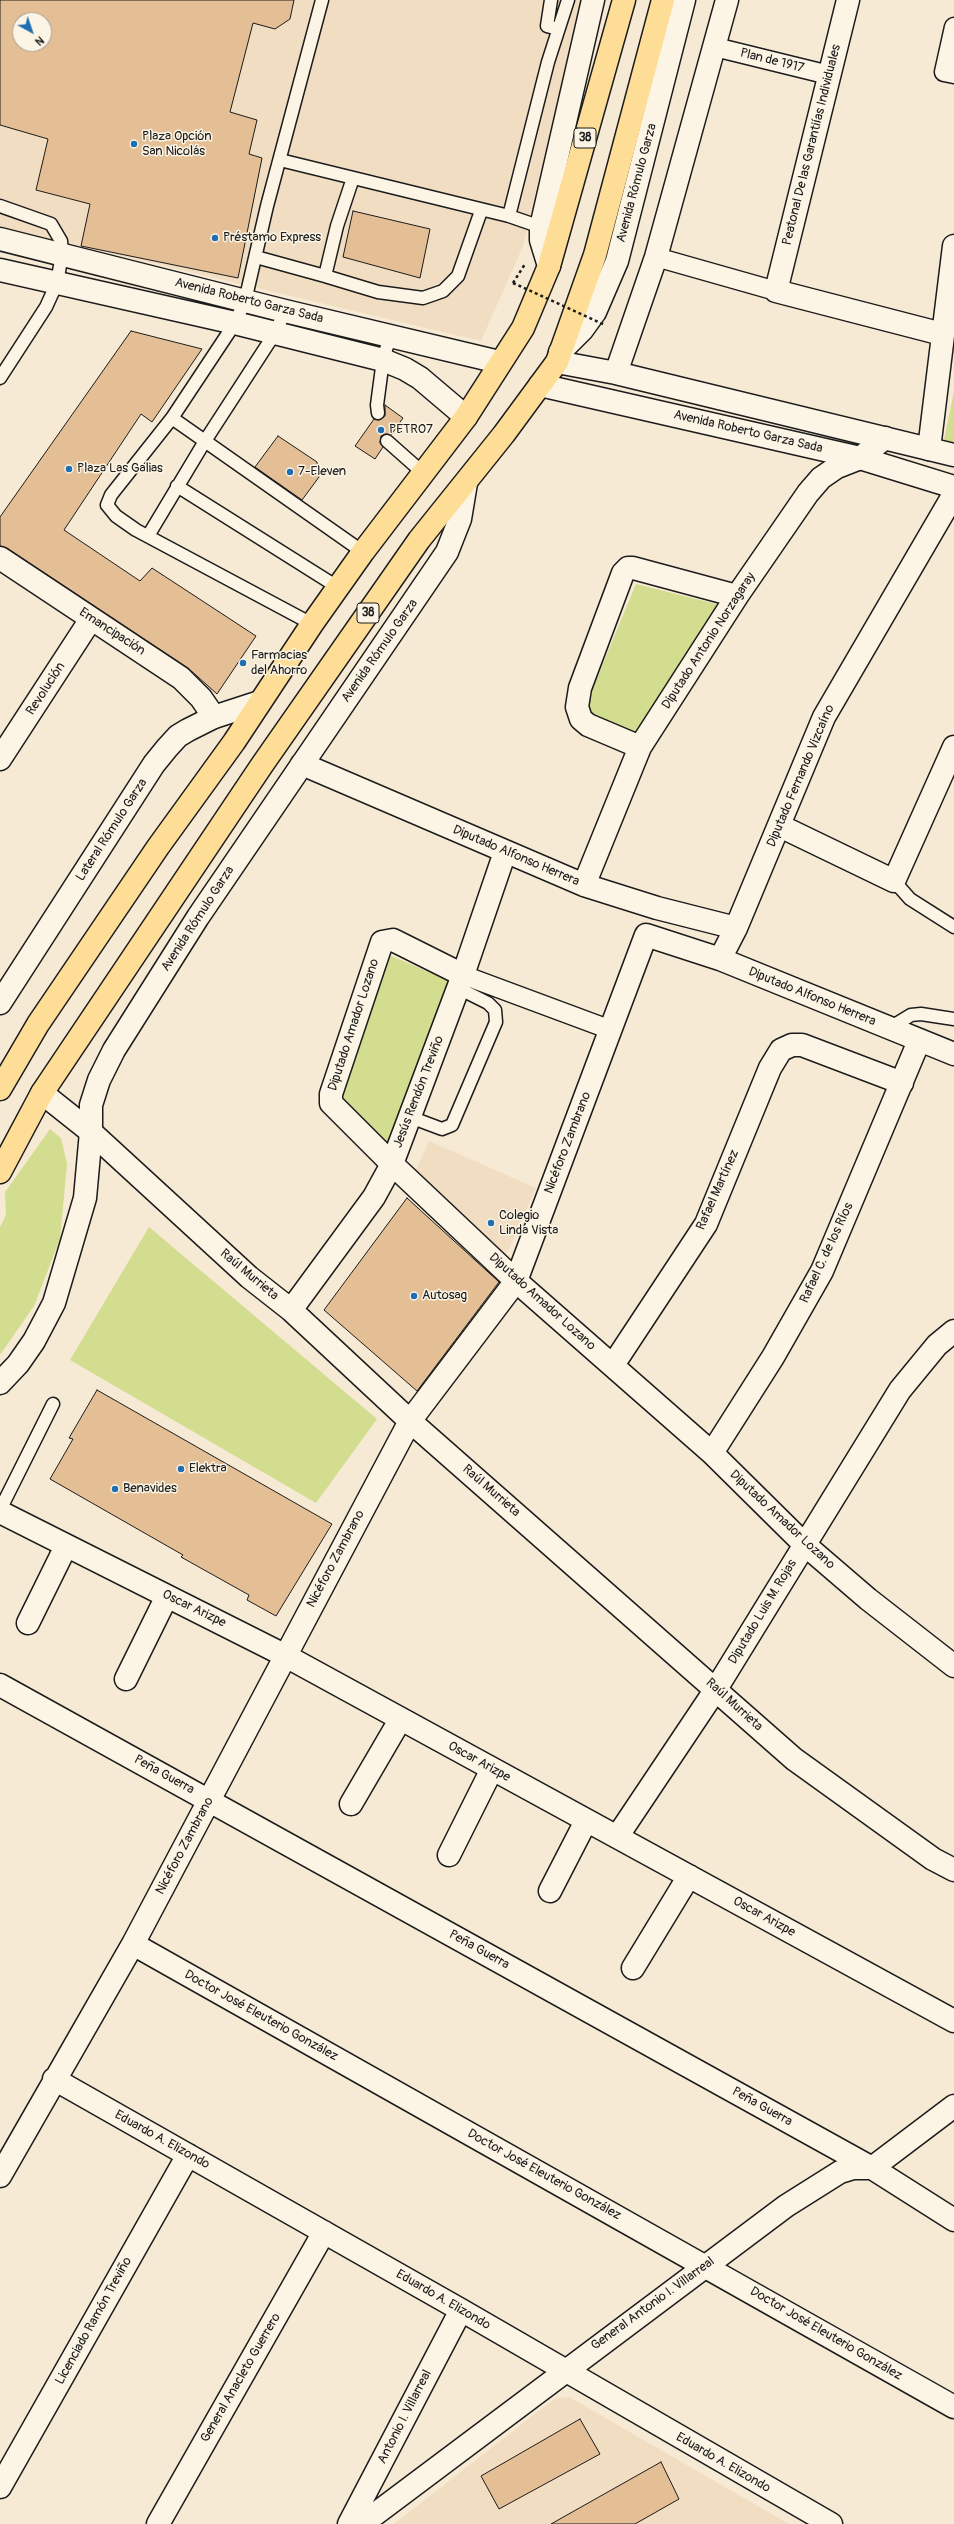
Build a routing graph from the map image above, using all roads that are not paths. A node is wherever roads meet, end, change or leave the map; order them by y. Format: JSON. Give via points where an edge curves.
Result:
{"nodes":[{"id":1,"x":322,"y":0,"type":"edge"},
{"id":2,"x":552,"y":0,"type":"edge"},
{"id":3,"x":568,"y":0,"type":"edge"},
{"id":4,"x":593,"y":0,"type":"edge"},
{"id":5,"x":663,"y":0,"type":"edge"},
{"id":6,"x":684,"y":0,"type":"edge"},
{"id":7,"x":728,"y":0,"type":"edge"},
{"id":8,"x":848,"y":0,"type":"edge"},
{"id":9,"x":623,"y":5,"type":"edge"},
{"id":10,"x":954,"y":27,"type":"edge"},
{"id":11,"x":558,"y":29,"type":"junction"},
{"id":12,"x":715,"y":47,"type":"junction"},
{"id":13,"x":954,"y":74,"type":"edge"},
{"id":14,"x":829,"y":75,"type":"junction"},
{"id":15,"x":280,"y":160,"type":"junction"},
{"id":16,"x":353,"y":178,"type":"junction"},
{"id":17,"x":0,"y":206,"type":"edge"},
{"id":18,"x":482,"y":211,"type":"junction"},
{"id":19,"x":509,"y":216,"type":"junction"},
{"id":20,"x":541,"y":227,"type":"junction"},
{"id":21,"x":0,"y":239,"type":"edge"},
{"id":22,"x":954,"y":246,"type":"edge"},
{"id":23,"x":62,"y":254,"type":"junction"},
{"id":24,"x":256,"y":257,"type":"junction"},
{"id":25,"x":656,"y":257,"type":"junction"},
{"id":26,"x":549,"y":266,"type":"junction"},
{"id":27,"x":0,"y":270,"type":"edge"},
{"id":28,"x":325,"y":276,"type":"junction"},
{"id":29,"x":57,"y":283,"type":"junction"},
{"id":30,"x":776,"y":291,"type":"junction"},
{"id":31,"x":245,"y":301,"type":"junction"},
{"id":32,"x":285,"y":311,"type":"junction"},
{"id":33,"x":235,"y":323,"type":"junction"},
{"id":34,"x":275,"y":333,"type":"junction"},
{"id":35,"x":390,"y":336,"type":"junction"},
{"id":36,"x":948,"y":336,"type":"edge"},
{"id":37,"x":559,"y":357,"type":"junction"},
{"id":38,"x":383,"y":360,"type":"junction"},
{"id":39,"x":499,"y":362,"type":"junction"},
{"id":40,"x":616,"y":373,"type":"junction"},
{"id":41,"x":0,"y":378,"type":"edge"},
{"id":42,"x":540,"y":385,"type":"junction"},
{"id":43,"x":378,"y":413,"type":"dead end"},
{"id":44,"x":466,"y":417,"type":"junction"},
{"id":45,"x":172,"y":418,"type":"junction"},
{"id":46,"x":885,"y":438,"type":"junction"},
{"id":47,"x":205,"y":440,"type":"junction"},
{"id":48,"x":387,"y":441,"type":"dead end"},
{"id":49,"x":929,"y":449,"type":"junction"},
{"id":50,"x":954,"y":455,"type":"edge"},
{"id":51,"x":860,"y":458,"type":"junction"},
{"id":52,"x":422,"y":472,"type":"junction"},
{"id":53,"x":466,"y":483,"type":"junction"},
{"id":54,"x":178,"y":486,"type":"junction"},
{"id":55,"x":954,"y":487,"type":"edge"},
{"id":56,"x":954,"y":494,"type":"edge"},
{"id":57,"x":148,"y":536,"type":"junction"},
{"id":58,"x":363,"y":552,"type":"junction"},
{"id":59,"x":0,"y":558,"type":"edge"},
{"id":60,"x":339,"y":588,"type":"junction"},
{"id":61,"x":737,"y":596,"type":"junction"},
{"id":62,"x":91,"y":619,"type":"junction"},
{"id":63,"x":312,"y":624,"type":"junction"},
{"id":64,"x":260,"y":702,"type":"junction"},
{"id":65,"x":214,"y":717,"type":"junction"},
{"id":66,"x":640,"y":747,"type":"junction"},
{"id":67,"x":954,"y":747,"type":"edge"},
{"id":68,"x":0,"y":759,"type":"edge"},
{"id":69,"x":302,"y":764,"type":"junction"},
{"id":70,"x":780,"y":826,"type":"junction"},
{"id":71,"x":505,"y":852,"type":"junction"},
{"id":72,"x":894,"y":881,"type":"junction"},
{"id":73,"x":584,"y":885,"type":"junction"},
{"id":74,"x":954,"y":927,"type":"edge"},
{"id":75,"x":736,"y":928,"type":"junction"},
{"id":76,"x":646,"y":935,"type":"joint"},
{"id":77,"x":720,"y":959,"type":"junction"},
{"id":78,"x":460,"y":982,"type":"junction"},
{"id":79,"x":0,"y":1003,"type":"edge"},
{"id":80,"x":954,"y":1019,"type":"edge"},
{"id":81,"x":888,"y":1028,"type":"junction"},
{"id":82,"x":611,"y":1030,"type":"junction"},
{"id":83,"x":919,"y":1041,"type":"junction"},
{"id":84,"x":954,"y":1055,"type":"edge"},
{"id":85,"x":902,"y":1083,"type":"junction"},
{"id":86,"x":0,"y":1089,"type":"edge"},
{"id":87,"x":42,"y":1093,"type":"junction"},
{"id":88,"x":410,"y":1117,"type":"junction"},
{"id":89,"x":91,"y":1132,"type":"junction"},
{"id":90,"x":392,"y":1164,"type":"junction"},
{"id":91,"x":0,"y":1172,"type":"edge"},
{"id":92,"x":516,"y":1280,"type":"junction"},
{"id":93,"x":291,"y":1310,"type":"junction"},
{"id":94,"x":954,"y":1331,"type":"edge"},
{"id":95,"x":613,"y":1366,"type":"junction"},
{"id":96,"x":0,"y":1383,"type":"edge"},
{"id":97,"x":53,"y":1404,"type":"dead end"},
{"id":98,"x":410,"y":1420,"type":"junction"},
{"id":99,"x":712,"y":1453,"type":"junction"},
{"id":100,"x":0,"y":1511,"type":"edge"},
{"id":101,"x":804,"y":1544,"type":"junction"},
{"id":102,"x":66,"y":1546,"type":"junction"},
{"id":103,"x":168,"y":1596,"type":"junction"},
{"id":104,"x":28,"y":1623,"type":"dead end"},
{"id":105,"x":284,"y":1654,"type":"junction"},
{"id":106,"x":954,"y":1666,"type":"edge"},
{"id":107,"x":126,"y":1679,"type":"dead end"},
{"id":108,"x":0,"y":1685,"type":"edge"},
{"id":109,"x":716,"y":1689,"type":"junction"},
{"id":110,"x":400,"y":1720,"type":"junction"},
{"id":111,"x":492,"y":1769,"type":"junction"},
{"id":112,"x":210,"y":1801,"type":"junction"},
{"id":113,"x":351,"y":1804,"type":"dead end"},
{"id":114,"x":586,"y":1821,"type":"junction"},
{"id":115,"x":617,"y":1837,"type":"junction"},
{"id":116,"x":449,"y":1855,"type":"dead end"},
{"id":117,"x":954,"y":1870,"type":"edge"},
{"id":118,"x":689,"y":1876,"type":"junction"},
{"id":119,"x":550,"y":1891,"type":"dead end"},
{"id":120,"x":133,"y":1944,"type":"junction"},
{"id":121,"x":633,"y":1968,"type":"dead end"},
{"id":122,"x":954,"y":2021,"type":"edge"},
{"id":123,"x":54,"y":2080,"type":"junction"},
{"id":124,"x":954,"y":2106,"type":"edge"},
{"id":125,"x":188,"y":2155,"type":"junction"},
{"id":126,"x":872,"y":2168,"type":"junction"},
{"id":127,"x":0,"y":2176,"type":"edge"},
{"id":128,"x":954,"y":2220,"type":"edge"},
{"id":129,"x":324,"y":2232,"type":"junction"},
{"id":130,"x":706,"y":2266,"type":"junction"},
{"id":131,"x":461,"y":2310,"type":"junction"},
{"id":132,"x":563,"y":2371,"type":"junction"},
{"id":133,"x":954,"y":2407,"type":"edge"},
{"id":134,"x":0,"y":2487,"type":"edge"},
{"id":135,"x":158,"y":2524,"type":"edge"},
{"id":136,"x":349,"y":2524,"type":"edge"},
{"id":137,"x":362,"y":2524,"type":"edge"},
{"id":138,"x":831,"y":2524,"type":"edge"}],
"edges":[{"from":1,"to":15,"type":"lane"},
{"from":2,"to":11,"type":"lane","via":[[547,26]]},
{"from":3,"to":11,"type":"lane"},
{"from":4,"to":20,"type":"street"},
{"from":5,"to":37,"type":"main road","name":"Avenida Rómulo Garza","number":"38","via":[[595,255]]},
{"from":6,"to":37,"type":"street","name":"Avenida Rómulo Garza","via":[[617,261],[595,312]]},
{"from":7,"to":12,"type":"street"},
{"from":8,"to":14,"type":"street","name":"Peatonal De las Garantiías Individuales"},
{"from":9,"to":26,"type":"main road","number":"38"},
{"from":10,"to":13,"type":"street","via":[[944,72]]},
{"from":11,"to":19,"type":"lane"},
{"from":12,"to":14,"type":"street","name":"Plan de 1917"},
{"from":12,"to":25,"type":"street"},
{"from":14,"to":30,"type":"street","name":"Peatonal De las Garantiías Individuales"},
{"from":15,"to":16,"type":"lane"},
{"from":15,"to":24,"type":"lane"},
{"from":16,"to":18,"type":"lane"},
{"from":16,"to":28,"type":"lane","via":[[337,226]]},
{"from":17,"to":23,"type":"lane","via":[[50,224],[61,242]]},
{"from":18,"to":19,"type":"lane"},
{"from":18,"to":28,"type":"lane","via":[[458,276],[451,285],[435,296],[423,298],[378,292]]},
{"from":19,"to":20,"type":"lane"},
{"from":20,"to":26,"type":"street","via":[[541,240]]},
{"from":21,"to":23,"type":"street","name":"Avenida Roberto Garza Sada"},
{"from":22,"to":36,"type":"street"},
{"from":23,"to":29,"type":"lane"},
{"from":23,"to":31,"type":"street","name":"Avenida Roberto Garza Sada"},
{"from":24,"to":28,"type":"lane"},
{"from":24,"to":31,"type":"lane"},
{"from":25,"to":30,"type":"street"},
{"from":25,"to":40,"type":"street"},
{"from":26,"to":39,"type":"main road","number":"38","via":[[523,328]]},
{"from":27,"to":29,"type":"street","name":"Avenida Roberto Garza Sada"},
{"from":29,"to":33,"type":"street","name":"Avenida Roberto Garza Sada"},
{"from":29,"to":41,"type":"lane","via":[[46,307]]},
{"from":30,"to":36,"type":"street"},
{"from":31,"to":32,"type":"street","name":"Avenida Roberto Garza Sada"},
{"from":31,"to":33,"type":"lane"},
{"from":32,"to":34,"type":"lane"},
{"from":32,"to":35,"type":"street","name":"Avenida Roberto Garza Sada"},
{"from":33,"to":34,"type":"street","name":"Avenida Roberto Garza Sada"},
{"from":33,"to":45,"type":"lane"},
{"from":34,"to":38,"type":"street","name":"Avenida Roberto Garza Sada"},
{"from":34,"to":47,"type":"lane"},
{"from":35,"to":38,"type":"lane"},
{"from":35,"to":39,"type":"street","name":"Avenida Roberto Garza Sada"},
{"from":36,"to":49,"type":"street"},
{"from":37,"to":40,"type":"street","name":"Avenida Roberto Garza Sada"},
{"from":37,"to":42,"type":"main road","name":"Avenida Rómulo Garza","number":"38"},
{"from":38,"to":43,"type":"lane","via":[[376,405]]},
{"from":38,"to":44,"type":"street","name":"Avenida Roberto Garza Sada","via":[[420,378]]},
{"from":39,"to":44,"type":"main road","number":"38"},
{"from":40,"to":46,"type":"street","name":"Avenida Roberto Garza Sada"},
{"from":42,"to":51,"type":"street","name":"Avenida Roberto Garza Sada"},
{"from":42,"to":53,"type":"main road","name":"Avenida Rómulo Garza","number":"38"},
{"from":44,"to":52,"type":"main road","number":"38"},
{"from":45,"to":47,"type":"lane"},
{"from":45,"to":57,"type":"lane","via":[[111,495],[107,505],[116,516]]},
{"from":46,"to":49,"type":"street","name":"Avenida Roberto Garza Sada"},
{"from":46,"to":51,"type":"street","name":"Diputado Antonio Norzagaray"},
{"from":47,"to":54,"type":"lane"},
{"from":47,"to":58,"type":"lane"},
{"from":48,"to":52,"type":"lane"},
{"from":49,"to":50,"type":"street","name":"Avenida Roberto Garza Sada"},
{"from":51,"to":55,"type":"street","name":"Avenida Roberto Garza Sada"},
{"from":51,"to":61,"type":"street","name":"Diputado Antonio Norzagaray","via":[[837,467],[821,478]]},
{"from":52,"to":58,"type":"main road","number":"38"},
{"from":53,"to":69,"type":"street","name":"Avenida Rómulo Garza","via":[[460,519],[447,552]]},
{"from":53,"to":87,"type":"main road","name":"Avenida Rómulo Garza","number":"38","via":[[419,540],[266,758]]},
{"from":54,"to":57,"type":"lane"},
{"from":54,"to":60,"type":"lane"},
{"from":56,"to":70,"type":"street","name":"Diputado Fernando Vizcaíno","via":[[824,718]]},
{"from":57,"to":63,"type":"lane"},
{"from":58,"to":60,"type":"main road","number":"38"},
{"from":59,"to":62,"type":"street","name":"Emancipación"},
{"from":60,"to":63,"type":"main road","number":"38"},
{"from":61,"to":66,"type":"street","name":"Diputado Antonio Norzagaray"},
{"from":61,"to":66,"type":"street","via":[[633,568],[628,568],[623,573],[580,688],[577,707],[581,719],[588,726]]},
{"from":62,"to":65,"type":"street","name":"Emancipación","via":[[181,678],[195,691]]},
{"from":62,"to":68,"type":"street","name":"Revolución"},
{"from":63,"to":64,"type":"main road","number":"38"},
{"from":64,"to":65,"type":"street","name":"Lateral Rómulo Garza"},
{"from":64,"to":86,"type":"main road","number":"38","via":[[42,1017]]},
{"from":65,"to":79,"type":"street","name":"Lateral Rómulo Garza","via":[[178,736],[154,764]]},
{"from":66,"to":73,"type":"street","name":"Diputado Antonio Norzagaray"},
{"from":67,"to":72,"type":"street"},
{"from":69,"to":71,"type":"street","name":"Diputado Alfonso Herrera"},
{"from":69,"to":89,"type":"street","name":"Avenida Rómulo Garza","via":[[198,917],[114,1050],[99,1080],[92,1105]]},
{"from":70,"to":72,"type":"street"},
{"from":70,"to":75,"type":"street","name":"Diputado Fernando Vizcaíno"},
{"from":71,"to":73,"type":"street","name":"Diputado Alfonso Herrera"},
{"from":71,"to":78,"type":"street","name":"Jesús Rendón Treviño"},
{"from":72,"to":74,"type":"lane","via":[[910,899]]},
{"from":73,"to":75,"type":"street","name":"Diputado Alfonso Herrera","via":[[657,908]]},
{"from":75,"to":77,"type":"street","name":"Diputado Fernando Vizcaíno"},
{"from":76,"to":77,"type":"street","name":"Diputado Alfonso Herrera"},
{"from":76,"to":82,"type":"street","name":"Nicéforo Zambrano"},
{"from":77,"to":81,"type":"street","name":"Diputado Alfonso Herrera"},
{"from":78,"to":82,"type":"street"},
{"from":78,"to":88,"type":"street","name":"Jesús Rendón Treviño"},
{"from":78,"to":88,"type":"lane","via":[[495,1010],[496,1022],[452,1125],[442,1129]]},
{"from":78,"to":90,"type":"street","name":"Diputado Amador Lozano","via":[[393,940],[385,940],[380,946],[330,1100]]},
{"from":80,"to":81,"type":"lane","via":[[911,1015]]},
{"from":81,"to":83,"type":"street","name":"Diputado Alfonso Herrera"},
{"from":82,"to":92,"type":"street","name":"Nicéforo Zambrano"},
{"from":83,"to":84,"type":"street","name":"Diputado Alfonso Herrera"},
{"from":83,"to":85,"type":"street","name":"Rafael C. de los Ríos"},
{"from":85,"to":95,"type":"street","name":"Rafael Martínez","via":[[802,1045],[785,1047],[776,1056],[770,1068],[706,1224]]},
{"from":85,"to":99,"type":"street","name":"Rafael C. de los Ríos","via":[[822,1271],[773,1357]]},
{"from":87,"to":89,"type":"street","name":"Raúl Murrieta"},
{"from":87,"to":91,"type":"main road","name":"Avenida Rómulo Garza","number":"38"},
{"from":88,"to":90,"type":"street","name":"Jesús Rendón Treviño"},
{"from":89,"to":93,"type":"street","name":"Raúl Murrieta","via":[[249,1277]]},
{"from":89,"to":96,"type":"street","name":"Avenida Rómulo Garza","via":[[85,1198],[54,1303],[34,1341],[18,1364]]},
{"from":90,"to":92,"type":"street","name":"Diputado Amador Lozano"},
{"from":90,"to":93,"type":"street","name":"Jesús Rendón Treviño","via":[[374,1197]]},
{"from":92,"to":95,"type":"street","name":"Diputado Amador Lozano"},
{"from":92,"to":98,"type":"street","name":"Nicéforo Zambrano"},
{"from":93,"to":98,"type":"street","name":"Raúl Murrieta"},
{"from":94,"to":101,"type":"street","name":"Diputado Luis M. Rojas","via":[[937,1346],[900,1390]]},
{"from":95,"to":99,"type":"street","name":"Diputado Amador Lozano"},
{"from":97,"to":100,"type":"lane"},
{"from":98,"to":105,"type":"street","name":"Nicéforo Zambrano"},
{"from":98,"to":109,"type":"street","name":"Raúl Murrieta"},
{"from":99,"to":101,"type":"street","name":"Diputado Amador Lozano"},
{"from":100,"to":102,"type":"street","name":"Oscar Arizpe"},
{"from":101,"to":106,"type":"street","name":"Diputado Amador Lozano","via":[[868,1599]]},
{"from":101,"to":109,"type":"street","name":"Diputado Luis M. Rojas"},
{"from":102,"to":103,"type":"street","name":"Oscar Arizpe"},
{"from":102,"to":104,"type":"street"},
{"from":103,"to":105,"type":"street","name":"Oscar Arizpe"},
{"from":103,"to":107,"type":"street"},
{"from":105,"to":110,"type":"street","name":"Oscar Arizpe"},
{"from":105,"to":112,"type":"street","name":"Nicéforo Zambrano"},
{"from":108,"to":112,"type":"street","name":"Peña Guerra"},
{"from":109,"to":115,"type":"street","name":"Diputado Luis M. Rojas"},
{"from":109,"to":117,"type":"street","name":"Raúl Murrieta","via":[[794,1759],[933,1859]]},
{"from":110,"to":111,"type":"street","name":"Oscar Arizpe"},
{"from":110,"to":113,"type":"street"},
{"from":111,"to":114,"type":"street","name":"Oscar Arizpe"},
{"from":111,"to":116,"type":"street"},
{"from":112,"to":120,"type":"street","name":"Nicéforo Zambrano"},
{"from":112,"to":126,"type":"street","name":"Peña Guerra"},
{"from":114,"to":115,"type":"street","name":"Oscar Arizpe"},
{"from":114,"to":119,"type":"street"},
{"from":115,"to":118,"type":"street","name":"Oscar Arizpe"},
{"from":118,"to":121,"type":"street"},
{"from":118,"to":122,"type":"street","name":"Oscar Arizpe"},
{"from":120,"to":123,"type":"street","name":"Nicéforo Zambrano"},
{"from":120,"to":130,"type":"street","name":"Doctor José Eleuterio González"},
{"from":123,"to":125,"type":"street","name":"Eduardo A. Elizondo"},
{"from":123,"to":127,"type":"street","name":"Nicéforo Zambrano"},
{"from":124,"to":126,"type":"street"},
{"from":125,"to":129,"type":"street","name":"Eduardo A. Elizondo"},
{"from":125,"to":134,"type":"street","name":"Licenciado Ramón Treviño"},
{"from":126,"to":128,"type":"street","name":"Peña Guerra"},
{"from":126,"to":130,"type":"street","name":"General Antonio I. Villarreal","via":[[853,2168],[829,2177]]},
{"from":129,"to":131,"type":"street","name":"Eduardo A. Elizondo"},
{"from":129,"to":135,"type":"street","name":"General Anacleto Guerrero"},
{"from":130,"to":132,"type":"street","name":"General Antonio I. Villarreal"},
{"from":130,"to":133,"type":"street","name":"Doctor José Eleuterio González"},
{"from":131,"to":132,"type":"street","name":"Eduardo A. Elizondo"},
{"from":131,"to":136,"type":"street","name":"Antonio I. Villarreal"},
{"from":132,"to":137,"type":"street","name":"General Antonio I. Villarreal"},
{"from":132,"to":138,"type":"street","name":"Eduardo A. Elizondo"}]}
